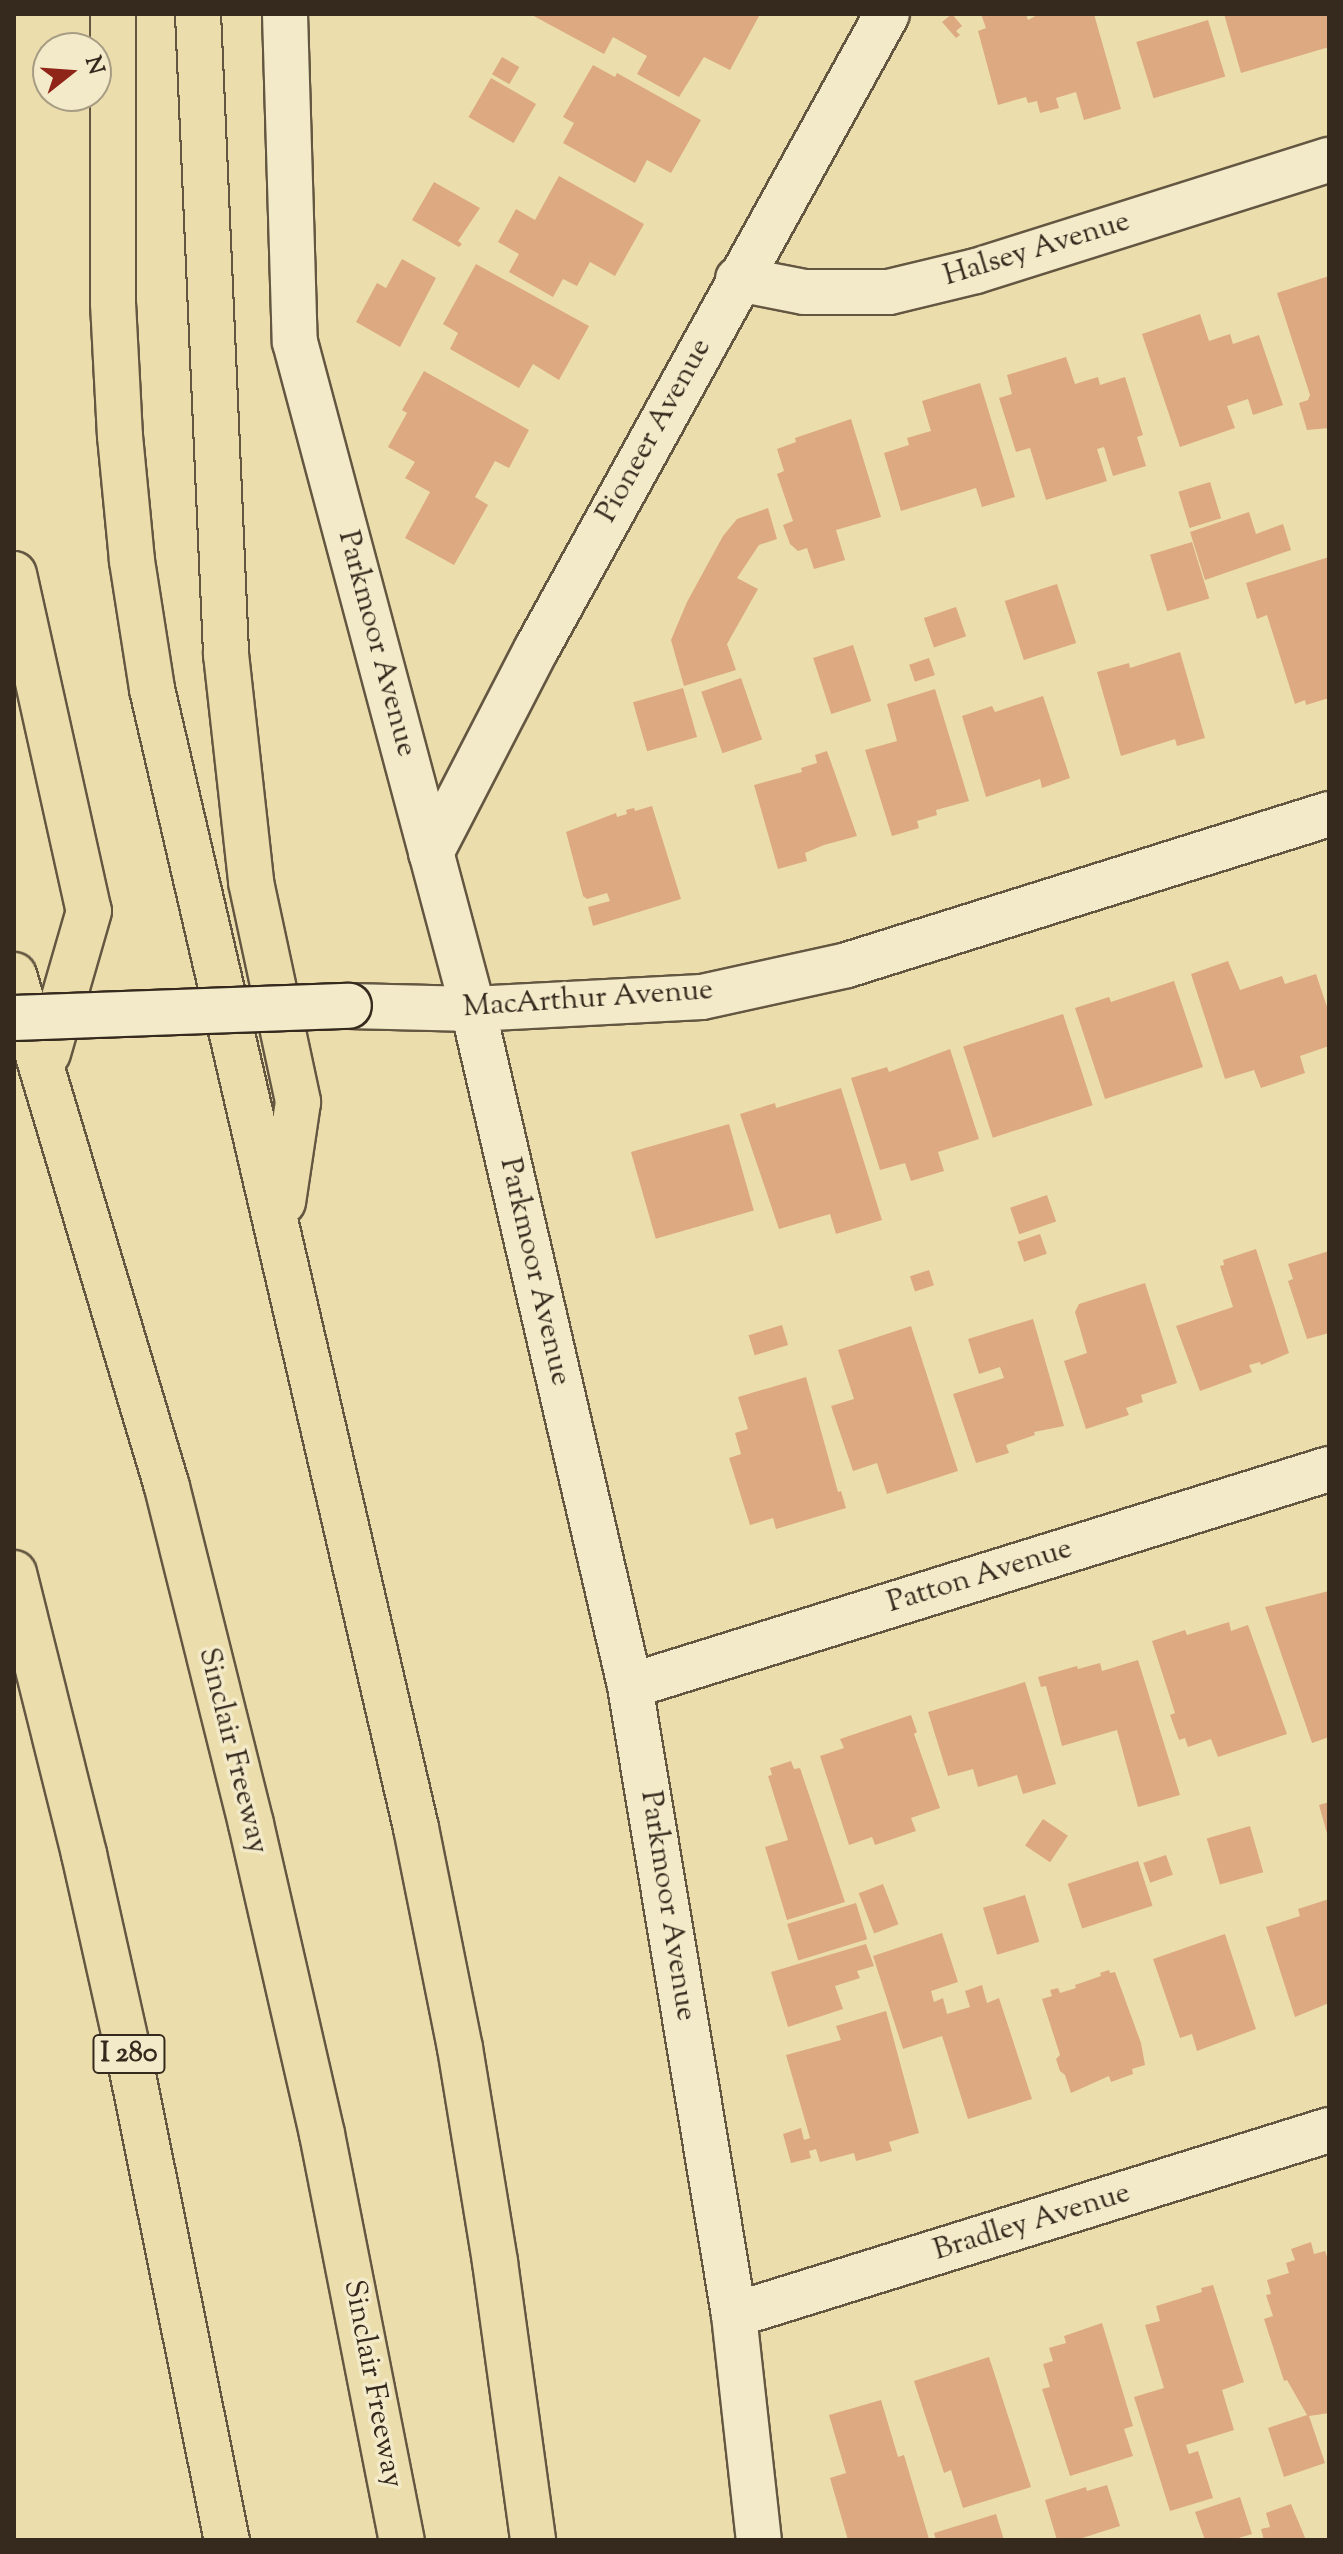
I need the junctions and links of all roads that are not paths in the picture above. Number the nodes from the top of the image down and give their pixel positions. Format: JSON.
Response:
{"nodes":[{"id":1,"x":113,"y":14,"type":"edge"},
{"id":2,"x":198,"y":14,"type":"edge"},
{"id":3,"x":285,"y":14,"type":"edge"},
{"id":4,"x":887,"y":14,"type":"edge"},
{"id":5,"x":1329,"y":160,"type":"edge"},
{"id":6,"x":738,"y":279,"type":"junction"},
{"id":7,"x":14,"y":574,"type":"edge"},
{"id":8,"x":1329,"y":814,"type":"edge"},
{"id":9,"x":431,"y":853,"type":"junction"},
{"id":10,"x":14,"y":975,"type":"edge"},
{"id":11,"x":473,"y":1009,"type":"junction"},
{"id":12,"x":14,"y":1018,"type":"edge"},
{"id":13,"x":44,"y":1067,"type":"junction"},
{"id":14,"x":279,"y":1225,"type":"junction"},
{"id":15,"x":1329,"y":1469,"type":"edge"},
{"id":16,"x":14,"y":1573,"type":"edge"},
{"id":17,"x":630,"y":1686,"type":"junction"},
{"id":18,"x":1329,"y":2130,"type":"edge"},
{"id":19,"x":734,"y":2315,"type":"junction"},
{"id":20,"x":227,"y":2540,"type":"edge"},
{"id":21,"x":402,"y":2540,"type":"edge"},
{"id":22,"x":533,"y":2540,"type":"edge"},
{"id":23,"x":759,"y":2540,"type":"edge"}],
"edges":[{"from":1,"to":14,"type":"highway"},
{"from":2,"to":14,"type":"highway"},
{"from":3,"to":9,"type":"street","name":"Parkmoor Avenue"},
{"from":4,"to":6,"type":"street","name":"Pioneer Avenue"},
{"from":5,"to":6,"type":"street","name":"Halsey Avenue"},
{"from":6,"to":9,"type":"street","name":"Pioneer Avenue"},
{"from":7,"to":13,"type":"highway"},
{"from":8,"to":11,"type":"street","name":"MacArthur Avenue"},
{"from":9,"to":11,"type":"street","name":"Parkmoor Avenue"},
{"from":10,"to":13,"type":"highway","name":"Sinclair Freeway"},
{"from":11,"to":12,"type":"street","name":"MacArthur Avenue","bridge":true},
{"from":11,"to":17,"type":"street","name":"Parkmoor Avenue"},
{"from":13,"to":21,"type":"highway","name":"Sinclair Freeway"},
{"from":14,"to":22,"type":"highway"},
{"from":15,"to":17,"type":"street","name":"Patton Avenue"},
{"from":16,"to":20,"type":"highway","number":"I 280"},
{"from":17,"to":19,"type":"street","name":"Parkmoor Avenue"},
{"from":18,"to":19,"type":"street","name":"Bradley Avenue"},
{"from":19,"to":23,"type":"street","name":"Parkmoor Avenue"}]}
